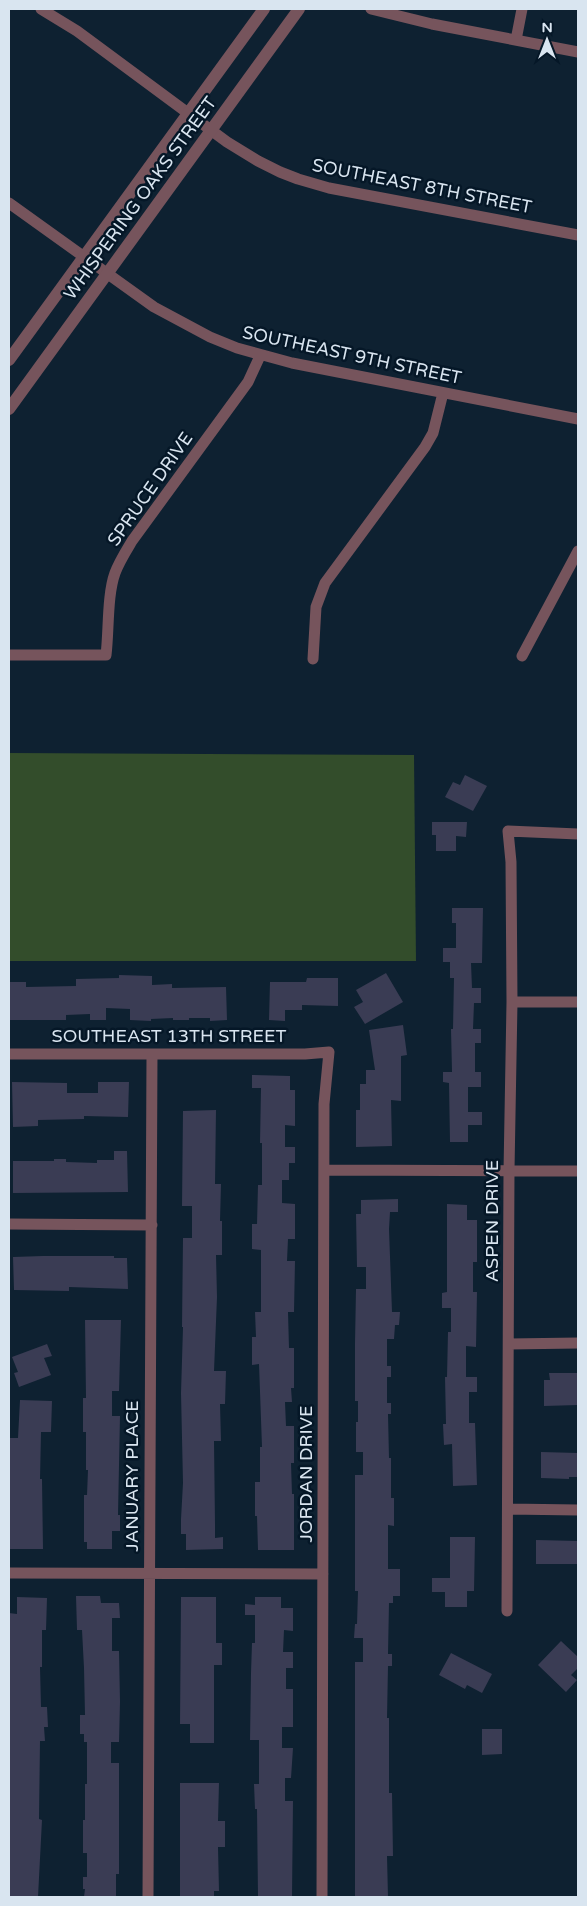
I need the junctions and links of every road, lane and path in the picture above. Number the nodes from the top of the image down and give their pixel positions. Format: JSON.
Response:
{"nodes":[{"id":1,"x":41,"y":9,"type":"edge"},
{"id":2,"x":264,"y":9,"type":"edge"},
{"id":3,"x":299,"y":9,"type":"edge"},
{"id":4,"x":371,"y":9,"type":"edge"},
{"id":5,"x":522,"y":9,"type":"edge"},
{"id":6,"x":516,"y":40,"type":"junction"},
{"id":7,"x":578,"y":52,"type":"edge"},
{"id":8,"x":189,"y":112,"type":"junction"},
{"id":9,"x":211,"y":130,"type":"junction"},
{"id":10,"x":9,"y":203,"type":"edge"},
{"id":11,"x":578,"y":235,"type":"edge"},
{"id":12,"x":84,"y":256,"type":"junction"},
{"id":13,"x":107,"y":273,"type":"junction"},
{"id":14,"x":260,"y":356,"type":"junction"},
{"id":15,"x":9,"y":360,"type":"edge"},
{"id":16,"x":443,"y":393,"type":"junction"},
{"id":17,"x":9,"y":409,"type":"edge"},
{"id":18,"x":578,"y":419,"type":"edge"},
{"id":19,"x":578,"y":551,"type":"edge"},
{"id":20,"x":9,"y":655,"type":"edge"},
{"id":21,"x":522,"y":656,"type":"dead end"},
{"id":22,"x":313,"y":660,"type":"dead end"},
{"id":23,"x":578,"y":834,"type":"edge"},
{"id":24,"x":512,"y":1002,"type":"junction"},
{"id":25,"x":578,"y":1002,"type":"edge"},
{"id":26,"x":330,"y":1052,"type":"joint"},
{"id":27,"x":9,"y":1054,"type":"edge"},
{"id":28,"x":152,"y":1054,"type":"junction"},
{"id":29,"x":324,"y":1170,"type":"junction"},
{"id":30,"x":509,"y":1171,"type":"junction"},
{"id":31,"x":578,"y":1171,"type":"edge"},
{"id":32,"x":9,"y":1224,"type":"edge"},
{"id":33,"x":152,"y":1225,"type":"junction"},
{"id":34,"x":578,"y":1343,"type":"edge"},
{"id":35,"x":509,"y":1344,"type":"junction"},
{"id":36,"x":508,"y":1509,"type":"junction"},
{"id":37,"x":578,"y":1510,"type":"edge"},
{"id":38,"x":9,"y":1573,"type":"edge"},
{"id":39,"x":150,"y":1573,"type":"junction"},
{"id":40,"x":323,"y":1574,"type":"junction"},
{"id":41,"x":507,"y":1611,"type":"dead end"},
{"id":42,"x":148,"y":1897,"type":"edge"},
{"id":43,"x":322,"y":1897,"type":"edge"}],
"edges":[{"from":1,"to":8,"type":"street","name":"SOUTHEAST 8TH STREET"},
{"from":2,"to":8,"type":"street","name":"WHISPERING OAKS STREET"},
{"from":3,"to":9,"type":"street","name":"WHISPERING OAKS STREET"},
{"from":4,"to":6,"type":"street"},
{"from":5,"to":6,"type":"street"},
{"from":6,"to":7,"type":"street"},
{"from":8,"to":9,"type":"street","name":"SOUTHEAST 8TH STREET"},
{"from":8,"to":12,"type":"street","name":"WHISPERING OAKS STREET"},
{"from":9,"to":11,"type":"street","name":"SOUTHEAST 8TH STREET"},
{"from":9,"to":13,"type":"street","name":"WHISPERING OAKS STREET"},
{"from":10,"to":12,"type":"street","name":"SOUTHEAST 9TH STREET"},
{"from":12,"to":13,"type":"street","name":"SOUTHEAST 9TH STREET"},
{"from":12,"to":15,"type":"street","name":"WHISPERING OAKS STREET"},
{"from":13,"to":14,"type":"street","name":"SOUTHEAST 9TH STREET"},
{"from":13,"to":17,"type":"street","name":"WHISPERING OAKS STREET"},
{"from":14,"to":16,"type":"street","name":"SOUTHEAST 9TH STREET"},
{"from":14,"to":20,"type":"street","name":"SPRUCE DRIVE"},
{"from":16,"to":18,"type":"street","name":"SOUTHEAST 9TH STREET"},
{"from":16,"to":22,"type":"street"},
{"from":19,"to":21,"type":"street"},
{"from":23,"to":24,"type":"street","name":"ASPEN DRIVE"},
{"from":24,"to":25,"type":"street"},
{"from":24,"to":30,"type":"street","name":"ASPEN DRIVE"},
{"from":26,"to":28,"type":"street","name":"SOUTHEAST 13TH STREET"},
{"from":26,"to":29,"type":"street","name":"JORDAN DRIVE"},
{"from":27,"to":28,"type":"street","name":"SOUTHEAST 13TH STREET"},
{"from":28,"to":33,"type":"street","name":"JANUARY PLACE"},
{"from":29,"to":30,"type":"street"},
{"from":29,"to":40,"type":"street","name":"JORDAN DRIVE"},
{"from":30,"to":31,"type":"street"},
{"from":30,"to":35,"type":"street","name":"ASPEN DRIVE"},
{"from":32,"to":33,"type":"street"},
{"from":33,"to":39,"type":"street","name":"JANUARY PLACE"},
{"from":34,"to":35,"type":"street"},
{"from":35,"to":36,"type":"street","name":"ASPEN DRIVE"},
{"from":36,"to":37,"type":"street"},
{"from":36,"to":41,"type":"street","name":"ASPEN DRIVE"},
{"from":38,"to":39,"type":"street"},
{"from":39,"to":40,"type":"street"},
{"from":39,"to":42,"type":"street","name":"JANUARY PLACE"},
{"from":40,"to":43,"type":"street","name":"JORDAN DRIVE"}]}
